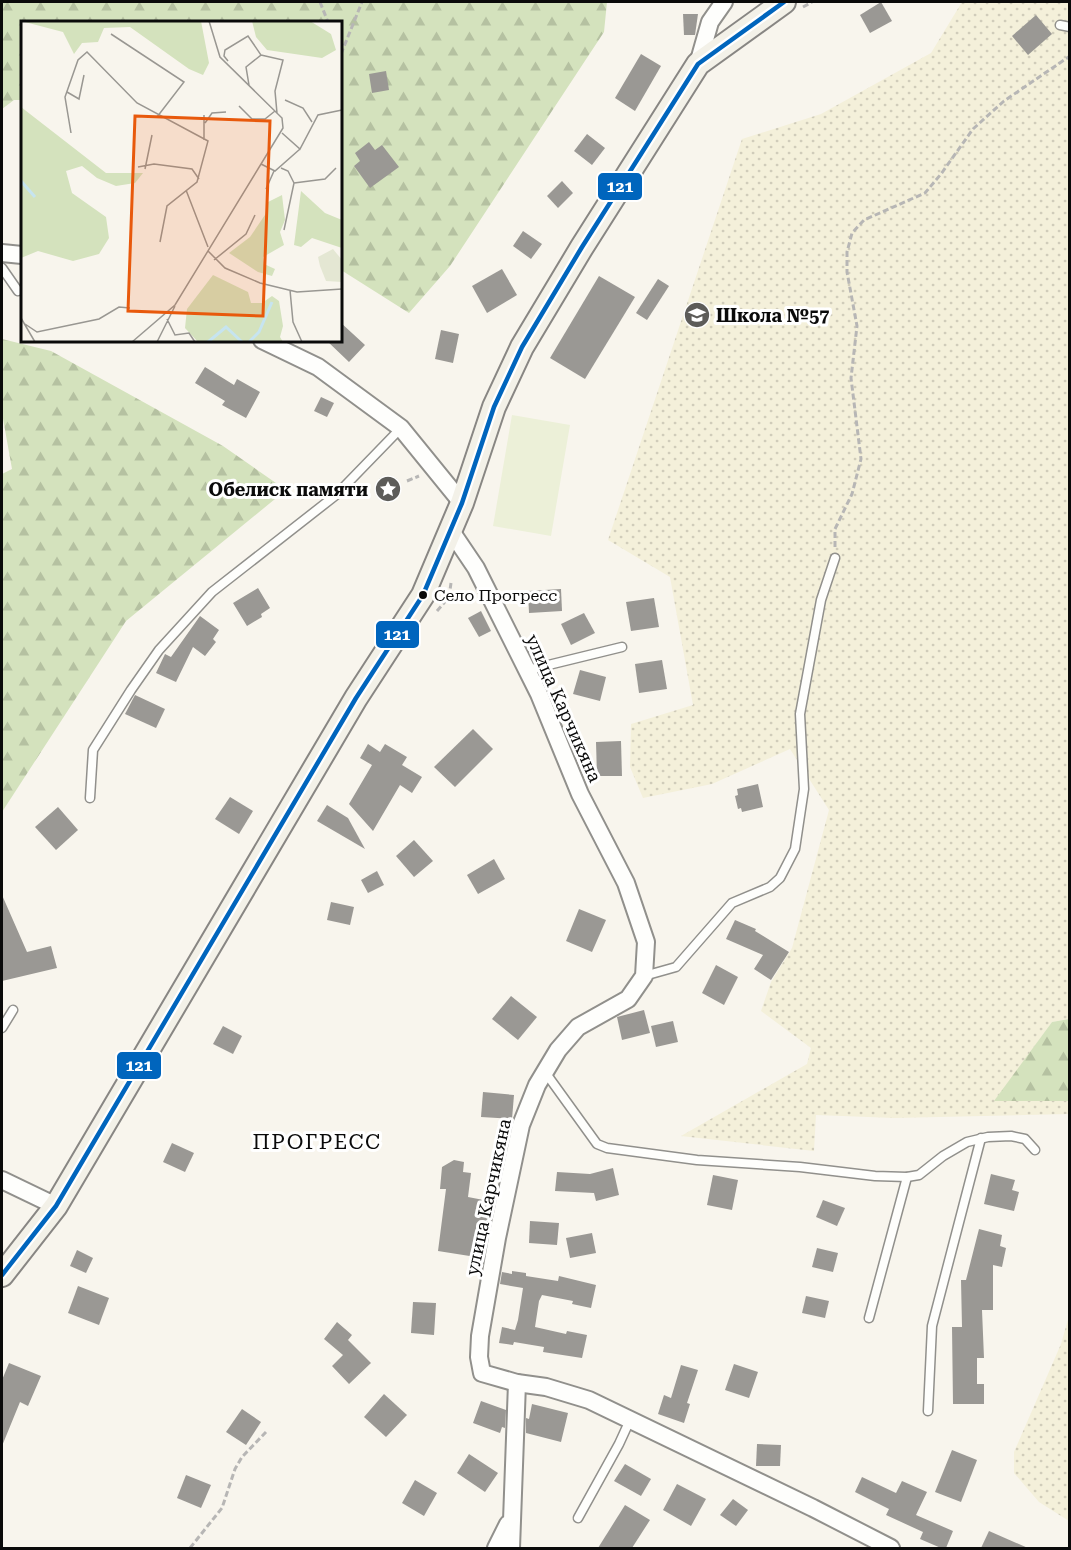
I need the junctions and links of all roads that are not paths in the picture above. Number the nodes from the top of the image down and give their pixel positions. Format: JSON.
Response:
{"nodes":[{"id":1,"x":724,"y":2,"type":"edge"},
{"id":2,"x":784,"y":2,"type":"edge"},
{"id":3,"x":1060,"y":25,"type":"dead end"},
{"id":4,"x":1070,"y":27,"type":"edge"},
{"id":5,"x":698,"y":64,"type":"junction"},
{"id":6,"x":2,"y":253,"type":"edge"},
{"id":7,"x":21,"y":255,"type":"edge"},
{"id":8,"x":2,"y":268,"type":"edge"},
{"id":9,"x":18,"y":291,"type":"dead end"},
{"id":10,"x":266,"y":342,"type":"edge"},
{"id":11,"x":401,"y":428,"type":"junction"},
{"id":12,"x":462,"y":503,"type":"junction"},
{"id":13,"x":451,"y":531,"type":"junction"},
{"id":14,"x":835,"y":558,"type":"road end"},
{"id":15,"x":622,"y":647,"type":"dead end"},
{"id":16,"x":528,"y":670,"type":"junction"},
{"id":17,"x":90,"y":798,"type":"dead end"},
{"id":18,"x":644,"y":976,"type":"junction"},
{"id":19,"x":13,"y":1010,"type":"dead end"},
{"id":20,"x":2,"y":1028,"type":"edge"},
{"id":21,"x":545,"y":1072,"type":"junction"},
{"id":22,"x":981,"y":1138,"type":"junction"},
{"id":23,"x":1035,"y":1150,"type":"dead end"},
{"id":24,"x":907,"y":1177,"type":"junction"},
{"id":25,"x":2,"y":1180,"type":"edge"},
{"id":26,"x":56,"y":1206,"type":"junction"},
{"id":27,"x":2,"y":1275,"type":"edge"},
{"id":28,"x":869,"y":1318,"type":"dead end"},
{"id":29,"x":517,"y":1383,"type":"junction"},
{"id":30,"x":928,"y":1411,"type":"dead end"},
{"id":31,"x":630,"y":1420,"type":"junction"},
{"id":32,"x":511,"y":1518,"type":"junction"},
{"id":33,"x":578,"y":1518,"type":"dead end"},
{"id":34,"x":496,"y":1548,"type":"edge"},
{"id":35,"x":511,"y":1548,"type":"edge"},
{"id":36,"x":891,"y":1548,"type":"edge"}],
"edges":[{"from":1,"to":5,"type":"street"},
{"from":2,"to":5,"type":"street"},
{"from":3,"to":4,"type":"lane"},
{"from":5,"to":12,"type":"street"},
{"from":6,"to":7,"type":"street"},
{"from":8,"to":9,"type":"lane"},
{"from":10,"to":11,"type":"street"},
{"from":11,"to":12,"type":"street"},
{"from":11,"to":17,"type":"lane"},
{"from":12,"to":13,"type":"street"},
{"from":13,"to":16,"type":"street","name":"улица Карчикяна"},
{"from":13,"to":26,"type":"street"},
{"from":14,"to":18,"type":"lane"},
{"from":15,"to":16,"type":"lane"},
{"from":16,"to":18,"type":"street","name":"улица Карчикяна"},
{"from":18,"to":21,"type":"street","name":"улица Карчикяна"},
{"from":19,"to":20,"type":"lane"},
{"from":21,"to":24,"type":"lane"},
{"from":21,"to":29,"type":"street","name":"улица Карчикяна"},
{"from":22,"to":23,"type":"lane"},
{"from":22,"to":24,"type":"lane"},
{"from":22,"to":30,"type":"lane"},
{"from":24,"to":28,"type":"lane"},
{"from":25,"to":26,"type":"street"},
{"from":26,"to":27,"type":"street"},
{"from":29,"to":31,"type":"street","name":"улица Карчикяна"},
{"from":29,"to":32,"type":"street"},
{"from":31,"to":33,"type":"lane"},
{"from":31,"to":36,"type":"street","name":"улица Карчикяна"},
{"from":32,"to":34,"type":"street"},
{"from":32,"to":35,"type":"street"}]}
